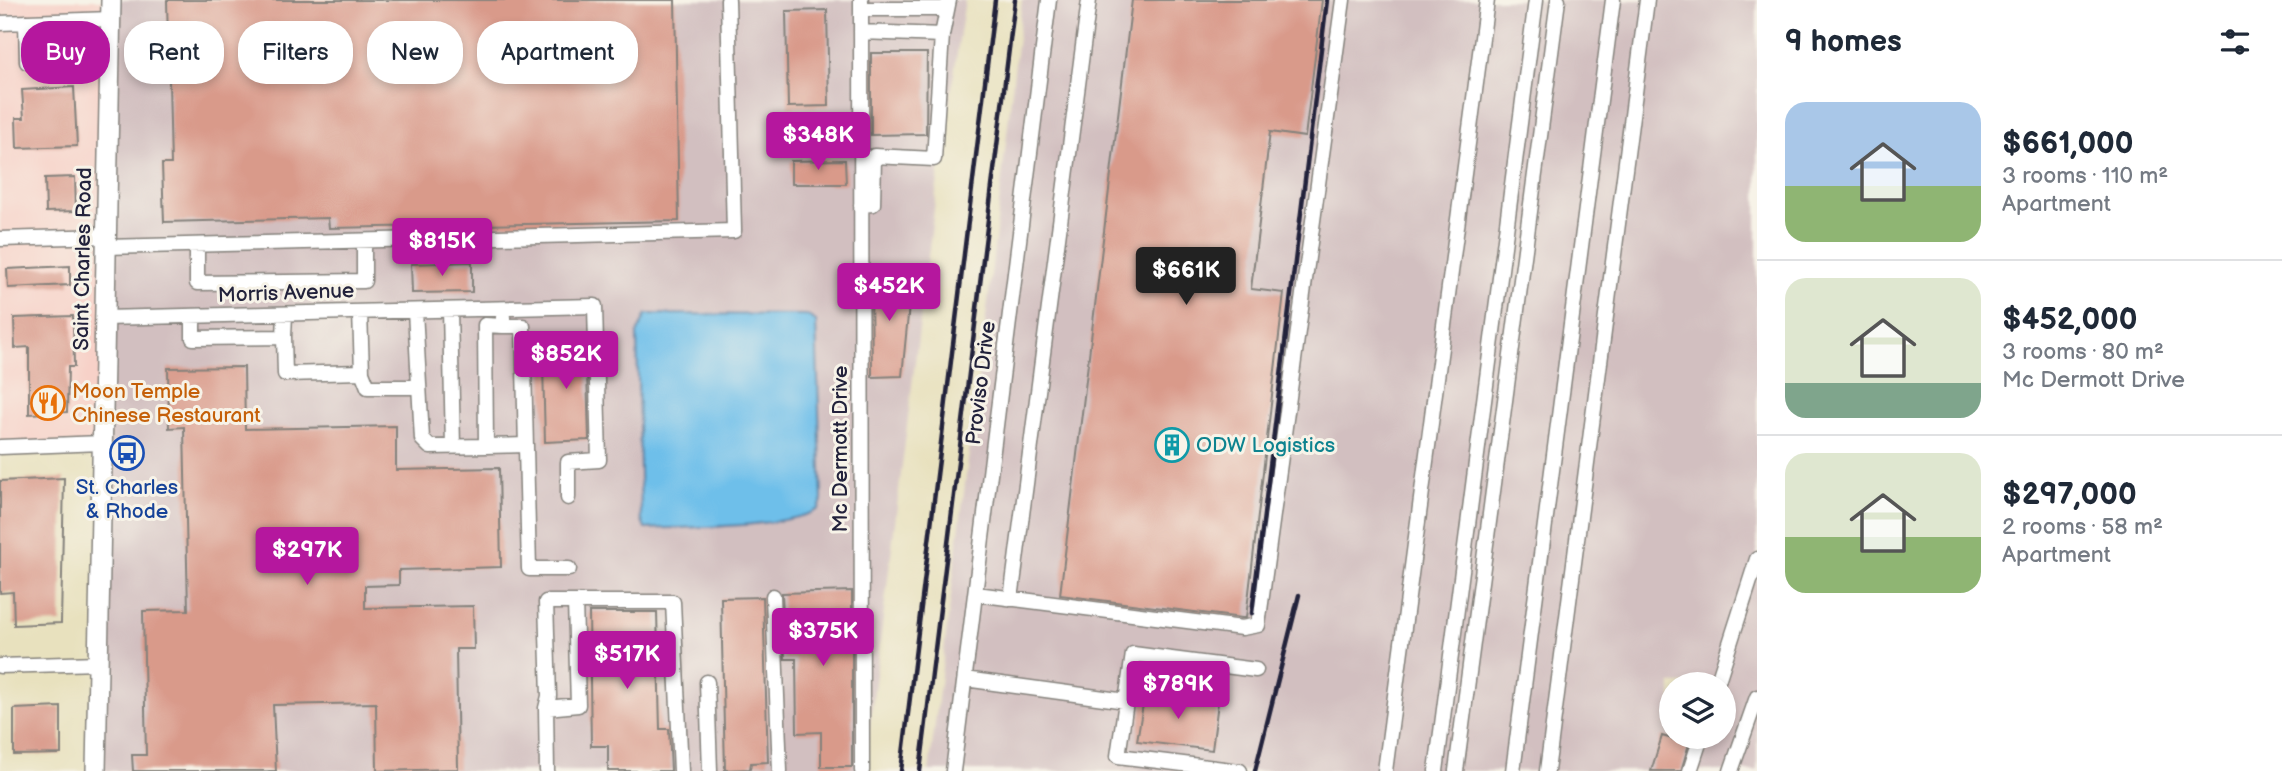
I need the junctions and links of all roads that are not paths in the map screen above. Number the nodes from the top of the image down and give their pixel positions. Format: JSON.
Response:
{"nodes":[{"id":1,"x":728,"y":0,"type":"edge"},
{"id":2,"x":1049,"y":0,"type":"edge"},
{"id":3,"x":1089,"y":0,"type":"edge"},
{"id":4,"x":1343,"y":0,"type":"edge"},
{"id":5,"x":1487,"y":0,"type":"edge"},
{"id":6,"x":1536,"y":0,"type":"edge"},
{"id":7,"x":1558,"y":0,"type":"edge"},
{"id":8,"x":1613,"y":0,"type":"edge"},
{"id":9,"x":1647,"y":0,"type":"edge"},
{"id":10,"x":861,"y":4,"type":"edge"},
{"id":11,"x":947,"y":5,"type":"edge"},
{"id":12,"x":111,"y":9,"type":"edge"},
{"id":13,"x":0,"y":14,"type":"edge"},
{"id":14,"x":33,"y":21,"type":"edge"},
{"id":15,"x":21,"y":22,"type":"edge"},
{"id":16,"x":0,"y":23,"type":"edge"},
{"id":17,"x":862,"y":32,"type":"junction"},
{"id":18,"x":0,"y":33,"type":"edge"},
{"id":19,"x":942,"y":35,"type":"junction"},
{"id":20,"x":110,"y":61,"type":"edge"},
{"id":21,"x":109,"y":84,"type":"edge"},
{"id":22,"x":861,"y":205,"type":"junction"},
{"id":23,"x":0,"y":239,"type":"edge"},
{"id":24,"x":106,"y":241,"type":"junction"},
{"id":25,"x":364,"y":242,"type":"junction"},
{"id":26,"x":197,"y":246,"type":"junction"},
{"id":27,"x":503,"y":308,"type":"junction"},
{"id":28,"x":450,"y":310,"type":"junction"},
{"id":29,"x":415,"y":311,"type":"junction"},
{"id":30,"x":360,"y":312,"type":"junction"},
{"id":31,"x":285,"y":314,"type":"junction"},
{"id":32,"x":192,"y":317,"type":"junction"},
{"id":33,"x":105,"y":318,"type":"junction"},
{"id":34,"x":503,"y":326,"type":"junction"},
{"id":35,"x":284,"y":337,"type":"junction"},
{"id":36,"x":362,"y":372,"type":"junction"},
{"id":37,"x":419,"y":387,"type":"junction"},
{"id":38,"x":102,"y":443,"type":"junction"},
{"id":39,"x":526,"y":444,"type":"junction"},
{"id":40,"x":486,"y":446,"type":"junction"},
{"id":41,"x":0,"y":447,"type":"edge"},
{"id":42,"x":453,"y":447,"type":"junction"},
{"id":43,"x":568,"y":498,"type":"dead end"},
{"id":44,"x":1757,"y":559,"type":"edge"},
{"id":45,"x":569,"y":569,"type":"dead end"},
{"id":46,"x":976,"y":594,"type":"junction"},
{"id":47,"x":773,"y":596,"type":"dead end"},
{"id":48,"x":1011,"y":599,"type":"junction"},
{"id":49,"x":575,"y":602,"type":"junction"},
{"id":50,"x":98,"y":663,"type":"junction"},
{"id":51,"x":0,"y":666,"type":"edge"},
{"id":52,"x":1256,"y":670,"type":"dead end"},
{"id":53,"x":1721,"y":672,"type":"edge"},
{"id":54,"x":965,"y":679,"type":"junction"},
{"id":55,"x":707,"y":682,"type":"dead end"},
{"id":56,"x":1757,"y":697,"type":"edge"},
{"id":57,"x":1126,"y":701,"type":"junction"},
{"id":58,"x":546,"y":708,"type":"junction"},
{"id":59,"x":1697,"y":749,"type":"edge"},
{"id":60,"x":96,"y":771,"type":"edge"},
{"id":61,"x":547,"y":771,"type":"edge"},
{"id":62,"x":681,"y":771,"type":"edge"},
{"id":63,"x":710,"y":771,"type":"edge"},
{"id":64,"x":780,"y":771,"type":"edge"},
{"id":65,"x":862,"y":771,"type":"edge"},
{"id":66,"x":953,"y":771,"type":"edge"},
{"id":67,"x":1240,"y":771,"type":"edge"},
{"id":68,"x":1385,"y":771,"type":"edge"},
{"id":69,"x":1436,"y":771,"type":"edge"},
{"id":70,"x":1456,"y":771,"type":"edge"},
{"id":71,"x":1513,"y":771,"type":"edge"},
{"id":72,"x":1547,"y":771,"type":"edge"},
{"id":73,"x":1690,"y":771,"type":"edge"},
{"id":74,"x":1731,"y":771,"type":"edge"}],
"edges":[{"from":1,"to":25,"type":"street"},
{"from":2,"to":46,"type":"street","name":"Proviso Drive"},
{"from":3,"to":48,"type":"street"},
{"from":4,"to":48,"type":"street"},
{"from":5,"to":68,"type":"street"},
{"from":6,"to":69,"type":"street"},
{"from":7,"to":70,"type":"street"},
{"from":8,"to":71,"type":"street"},
{"from":9,"to":72,"type":"street"},
{"from":10,"to":11,"type":"street"},
{"from":10,"to":17,"type":"street","name":"Mc Dermott Drive"},
{"from":11,"to":19,"type":"street"},
{"from":12,"to":14,"type":"street"},
{"from":12,"to":20,"type":"main road","name":"Saint Charles Road"},
{"from":13,"to":16,"type":"street"},
{"from":15,"to":16,"type":"street"},
{"from":16,"to":18,"type":"street"},
{"from":17,"to":19,"type":"street"},
{"from":17,"to":22,"type":"street","name":"Mc Dermott Drive"},
{"from":19,"to":22,"type":"street"},
{"from":21,"to":24,"type":"main road","name":"Saint Charles Road"},
{"from":22,"to":65,"type":"street","name":"Mc Dermott Drive"},
{"from":23,"to":24,"type":"street"},
{"from":24,"to":26,"type":"street"},
{"from":24,"to":33,"type":"main road","name":"Saint Charles Road"},
{"from":25,"to":26,"type":"street"},
{"from":25,"to":26,"type":"street"},
{"from":27,"to":28,"type":"street","name":"Morris Avenue"},
{"from":27,"to":34,"type":"street"},
{"from":27,"to":43,"type":"street","name":"Morris Avenue"},
{"from":28,"to":29,"type":"street","name":"Morris Avenue"},
{"from":28,"to":42,"type":"street"},
{"from":29,"to":30,"type":"street","name":"Morris Avenue"},
{"from":29,"to":37,"type":"street"},
{"from":30,"to":31,"type":"street","name":"Morris Avenue"},
{"from":30,"to":36,"type":"street"},
{"from":31,"to":32,"type":"street","name":"Morris Avenue"},
{"from":31,"to":35,"type":"street"},
{"from":32,"to":33,"type":"street","name":"Morris Avenue"},
{"from":32,"to":35,"type":"street"},
{"from":33,"to":38,"type":"main road","name":"Saint Charles Road"},
{"from":34,"to":39,"type":"street"},
{"from":34,"to":40,"type":"street"},
{"from":35,"to":36,"type":"street"},
{"from":36,"to":37,"type":"street"},
{"from":37,"to":42,"type":"street"},
{"from":38,"to":41,"type":"street"},
{"from":38,"to":50,"type":"main road","name":"Saint Charles Road"},
{"from":39,"to":40,"type":"street"},
{"from":39,"to":45,"type":"street"},
{"from":40,"to":42,"type":"street"},
{"from":44,"to":53,"type":"street"},
{"from":46,"to":48,"type":"street"},
{"from":46,"to":54,"type":"street","name":"Proviso Drive"},
{"from":47,"to":64,"type":"street"},
{"from":49,"to":58,"type":"street"},
{"from":49,"to":58,"type":"street"},
{"from":49,"to":62,"type":"street"},
{"from":50,"to":51,"type":"street"},
{"from":50,"to":60,"type":"main road","name":"Saint Charles Road"},
{"from":52,"to":57,"type":"street"},
{"from":54,"to":57,"type":"street"},
{"from":54,"to":66,"type":"street","name":"Proviso Drive"},
{"from":55,"to":63,"type":"street"},
{"from":56,"to":74,"type":"street"},
{"from":57,"to":67,"type":"street"},
{"from":58,"to":61,"type":"street"},
{"from":59,"to":73,"type":"street"}]}
